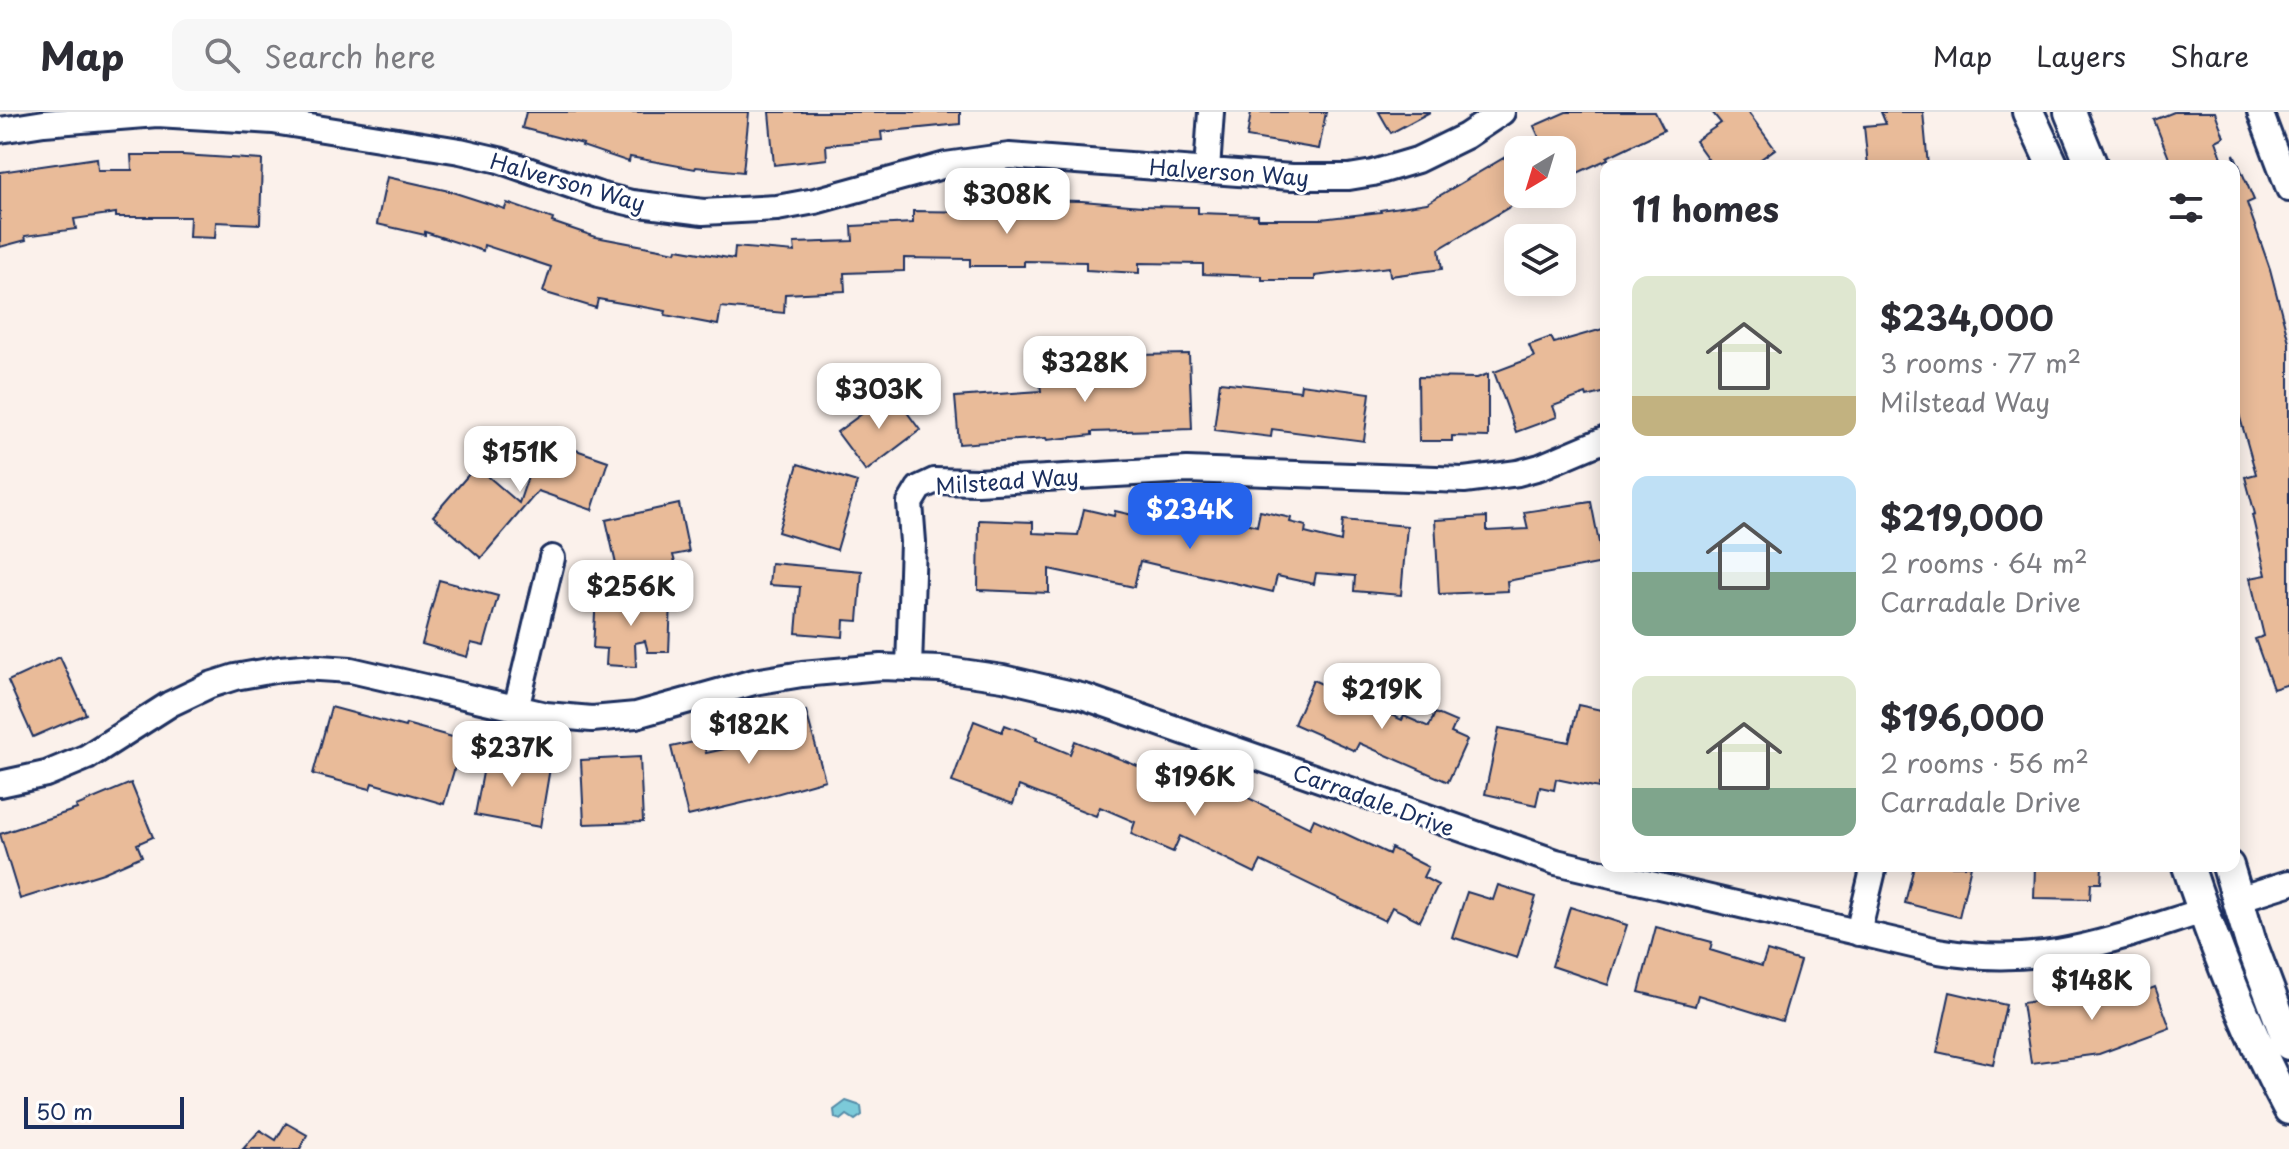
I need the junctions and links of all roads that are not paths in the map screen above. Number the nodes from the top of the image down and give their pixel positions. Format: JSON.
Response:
{"nodes":[{"id":1,"x":1211,"y":112,"type":"edge"},
{"id":2,"x":1502,"y":112,"type":"edge"},
{"id":3,"x":2028,"y":112,"type":"edge"},
{"id":4,"x":2070,"y":112,"type":"edge"},
{"id":5,"x":2260,"y":112,"type":"edge"},
{"id":6,"x":371,"y":124,"type":"edge"},
{"id":7,"x":0,"y":130,"type":"edge"},
{"id":8,"x":2050,"y":160,"type":"edge"},
{"id":9,"x":2090,"y":160,"type":"edge"},
{"id":10,"x":1207,"y":170,"type":"junction"},
{"id":11,"x":2289,"y":189,"type":"edge"},
{"id":12,"x":1600,"y":442,"type":"edge"},
{"id":13,"x":552,"y":558,"type":"dead end"},
{"id":14,"x":909,"y":668,"type":"junction"},
{"id":15,"x":516,"y":709,"type":"junction"},
{"id":16,"x":0,"y":784,"type":"edge"},
{"id":17,"x":1600,"y":871,"type":"edge"},
{"id":18,"x":1605,"y":872,"type":"edge"},
{"id":19,"x":1873,"y":872,"type":"edge"},
{"id":20,"x":2190,"y":872,"type":"edge"},
{"id":21,"x":2230,"y":872,"type":"edge"},
{"id":22,"x":2289,"y":883,"type":"edge"},
{"id":23,"x":2238,"y":899,"type":"junction"},
{"id":24,"x":2203,"y":911,"type":"junction"},
{"id":25,"x":1858,"y":933,"type":"junction"},
{"id":26,"x":2289,"y":1044,"type":"edge"},
{"id":27,"x":2289,"y":1109,"type":"edge"}],
"edges":[{"from":1,"to":10,"type":"street"},
{"from":2,"to":10,"type":"street","name":"Halverson Way"},
{"from":3,"to":8,"type":"main road"},
{"from":4,"to":9,"type":"main road"},
{"from":5,"to":11,"type":"street"},
{"from":6,"to":7,"type":"street","name":"Halverson Way"},
{"from":6,"to":10,"type":"street","name":"Halverson Way"},
{"from":12,"to":14,"type":"street","name":"Milstead Way"},
{"from":13,"to":15,"type":"street"},
{"from":14,"to":15,"type":"street","name":"Carradale Drive"},
{"from":14,"to":17,"type":"street","name":"Carradale Drive"},
{"from":15,"to":16,"type":"street","name":"Carradale Drive"},
{"from":18,"to":25,"type":"street","name":"Carradale Drive"},
{"from":19,"to":25,"type":"street"},
{"from":20,"to":24,"type":"main road"},
{"from":21,"to":23,"type":"main road"},
{"from":22,"to":23,"type":"street"},
{"from":23,"to":26,"type":"main road"},
{"from":24,"to":25,"type":"street","name":"Carradale Drive"},
{"from":24,"to":27,"type":"main road"}]}
